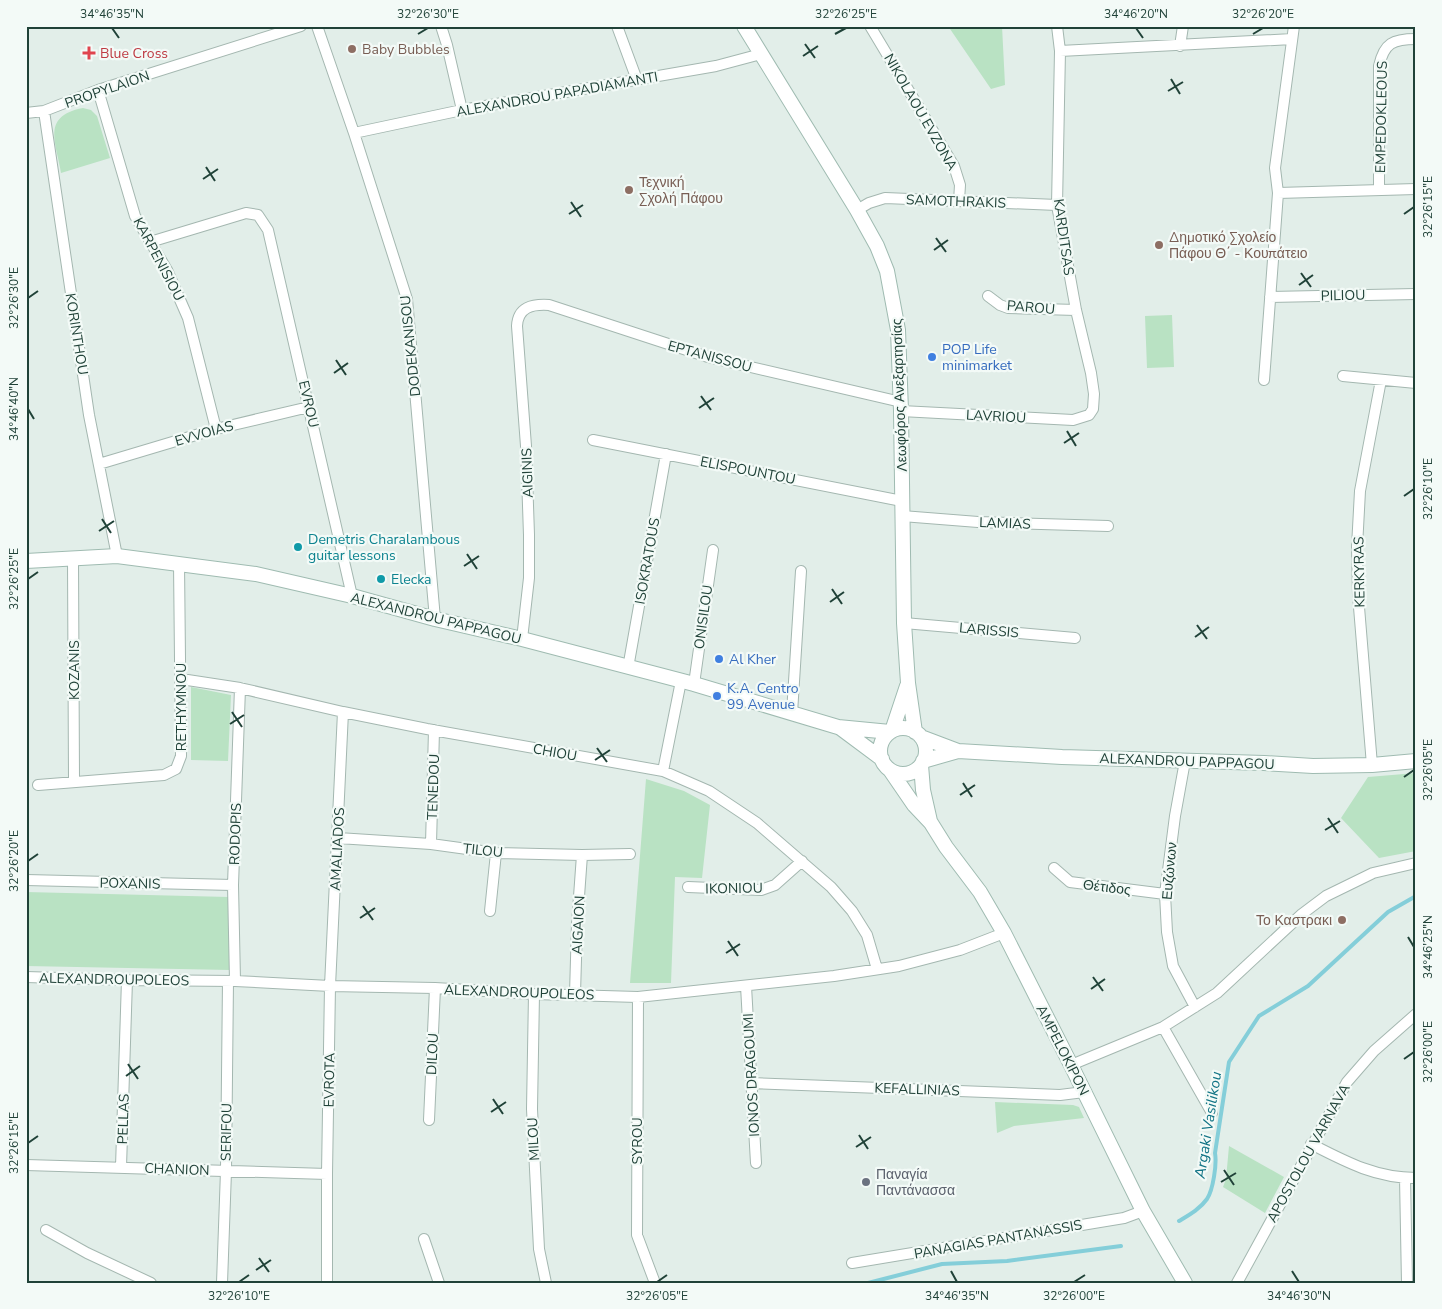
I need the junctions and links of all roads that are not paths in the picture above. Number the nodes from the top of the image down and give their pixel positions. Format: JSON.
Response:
{"nodes":[{"id":1,"x":301,"y":26,"type":"edge"},
{"id":2,"x":317,"y":26,"type":"edge"},
{"id":3,"x":441,"y":26,"type":"edge"},
{"id":4,"x":617,"y":26,"type":"edge"},
{"id":5,"x":744,"y":26,"type":"edge"},
{"id":6,"x":870,"y":26,"type":"edge"},
{"id":7,"x":1057,"y":26,"type":"edge"},
{"id":8,"x":1183,"y":26,"type":"edge"},
{"id":9,"x":1294,"y":26,"type":"edge"},
{"id":10,"x":1292,"y":39,"type":"junction"},
{"id":11,"x":1416,"y":39,"type":"edge"},
{"id":12,"x":1180,"y":46,"type":"junction"},
{"id":13,"x":1060,"y":52,"type":"junction"},
{"id":14,"x":761,"y":54,"type":"junction"},
{"id":15,"x":637,"y":80,"type":"junction"},
{"id":16,"x":98,"y":90,"type":"junction"},
{"id":17,"x":462,"y":110,"type":"junction"},
{"id":18,"x":44,"y":111,"type":"junction"},
{"id":19,"x":26,"y":113,"type":"edge"},
{"id":20,"x":354,"y":133,"type":"junction"},
{"id":21,"x":1416,"y":189,"type":"edge"},
{"id":22,"x":1380,"y":190,"type":"junction"},
{"id":23,"x":1278,"y":193,"type":"junction"},
{"id":24,"x":959,"y":201,"type":"junction"},
{"id":25,"x":1057,"y":206,"type":"junction"},
{"id":26,"x":857,"y":210,"type":"junction"},
{"id":27,"x":150,"y":242,"type":"junction"},
{"id":28,"x":1416,"y":294,"type":"edge"},
{"id":29,"x":988,"y":296,"type":"dead end"},
{"id":30,"x":1270,"y":296,"type":"junction"},
{"id":31,"x":524,"y":310,"type":"joint"},
{"id":32,"x":1076,"y":310,"type":"junction"},
{"id":33,"x":1343,"y":376,"type":"dead end"},
{"id":34,"x":1264,"y":380,"type":"dead end"},
{"id":35,"x":1381,"y":380,"type":"junction"},
{"id":36,"x":1416,"y":383,"type":"edge"},
{"id":37,"x":901,"y":406,"type":"junction"},
{"id":38,"x":309,"y":407,"type":"junction"},
{"id":39,"x":1089,"y":415,"type":"joint"},
{"id":40,"x":216,"y":429,"type":"junction"},
{"id":41,"x":593,"y":440,"type":"dead end"},
{"id":42,"x":666,"y":454,"type":"junction"},
{"id":43,"x":99,"y":464,"type":"junction"},
{"id":44,"x":902,"y":501,"type":"junction"},
{"id":45,"x":902,"y":516,"type":"junction"},
{"id":46,"x":1108,"y":526,"type":"dead end"},
{"id":47,"x":713,"y":550,"type":"dead end"},
{"id":48,"x":117,"y":556,"type":"junction"},
{"id":49,"x":73,"y":559,"type":"junction"},
{"id":50,"x":26,"y":561,"type":"edge"},
{"id":51,"x":179,"y":564,"type":"junction"},
{"id":52,"x":801,"y":571,"type":"dead end"},
{"id":53,"x":352,"y":596,"type":"junction"},
{"id":54,"x":435,"y":619,"type":"junction"},
{"id":55,"x":904,"y":623,"type":"junction"},
{"id":56,"x":1075,"y":638,"type":"dead end"},
{"id":57,"x":522,"y":639,"type":"junction"},
{"id":58,"x":628,"y":668,"type":"junction"},
{"id":59,"x":182,"y":679,"type":"junction"},
{"id":60,"x":687,"y":683,"type":"junction"},
{"id":61,"x":908,"y":683,"type":"junction"},
{"id":62,"x":240,"y":688,"type":"junction"},
{"id":63,"x":343,"y":712,"type":"junction"},
{"id":64,"x":792,"y":714,"type":"junction"},
{"id":65,"x":838,"y":727,"type":"junction"},
{"id":66,"x":434,"y":730,"type":"junction"},
{"id":67,"x":891,"y":732,"type":"junction"},
{"id":68,"x":918,"y":735,"type":"junction"},
{"id":69,"x":958,"y":751,"type":"junction"},
{"id":70,"x":1185,"y":761,"type":"junction"},
{"id":71,"x":1416,"y":761,"type":"edge"},
{"id":72,"x":922,"y":763,"type":"junction"},
{"id":73,"x":886,"y":764,"type":"junction"},
{"id":74,"x":1372,"y":765,"type":"junction"},
{"id":75,"x":663,"y":771,"type":"junction"},
{"id":76,"x":74,"y":781,"type":"junction"},
{"id":77,"x":38,"y":785,"type":"dead end"},
{"id":78,"x":931,"y":823,"type":"junction"},
{"id":79,"x":338,"y":838,"type":"junction"},
{"id":80,"x":431,"y":844,"type":"junction"},
{"id":81,"x":496,"y":853,"type":"junction"},
{"id":82,"x":630,"y":854,"type":"dead end"},
{"id":83,"x":582,"y":855,"type":"junction"},
{"id":84,"x":802,"y":862,"type":"junction"},
{"id":85,"x":1416,"y":863,"type":"edge"},
{"id":86,"x":1054,"y":868,"type":"dead end"},
{"id":87,"x":26,"y":880,"type":"edge"},
{"id":88,"x":233,"y":885,"type":"junction"},
{"id":89,"x":688,"y":887,"type":"dead end"},
{"id":90,"x":1165,"y":894,"type":"junction"},
{"id":91,"x":490,"y":911,"type":"dead end"},
{"id":92,"x":1004,"y":933,"type":"junction"},
{"id":93,"x":877,"y":969,"type":"junction"},
{"id":94,"x":26,"y":977,"type":"edge"},
{"id":95,"x":127,"y":980,"type":"junction"},
{"id":96,"x":232,"y":981,"type":"junction"},
{"id":97,"x":330,"y":986,"type":"junction"},
{"id":98,"x":746,"y":986,"type":"junction"},
{"id":99,"x":435,"y":988,"type":"junction"},
{"id":100,"x":534,"y":994,"type":"junction"},
{"id":101,"x":575,"y":994,"type":"junction"},
{"id":102,"x":638,"y":996,"type":"junction"},
{"id":103,"x":1195,"y":1006,"type":"junction"},
{"id":104,"x":1416,"y":1014,"type":"edge"},
{"id":105,"x":1163,"y":1027,"type":"junction"},
{"id":106,"x":1071,"y":1065,"type":"junction"},
{"id":107,"x":751,"y":1083,"type":"junction"},
{"id":108,"x":1084,"y":1092,"type":"junction"},
{"id":109,"x":1212,"y":1113,"type":"dead end"},
{"id":110,"x":429,"y":1120,"type":"dead end"},
{"id":111,"x":1311,"y":1144,"type":"junction"},
{"id":112,"x":756,"y":1163,"type":"dead end"},
{"id":113,"x":26,"y":1165,"type":"edge"},
{"id":114,"x":121,"y":1167,"type":"junction"},
{"id":115,"x":226,"y":1171,"type":"junction"},
{"id":116,"x":327,"y":1174,"type":"junction"},
{"id":117,"x":1404,"y":1178,"type":"junction"},
{"id":118,"x":1416,"y":1178,"type":"edge"},
{"id":119,"x":1143,"y":1211,"type":"junction"},
{"id":120,"x":46,"y":1230,"type":"dead end"},
{"id":121,"x":424,"y":1239,"type":"dead end"},
{"id":122,"x":852,"y":1263,"type":"dead end"},
{"id":123,"x":151,"y":1283,"type":"edge"},
{"id":124,"x":222,"y":1283,"type":"edge"},
{"id":125,"x":327,"y":1283,"type":"edge"},
{"id":126,"x":438,"y":1283,"type":"edge"},
{"id":127,"x":546,"y":1283,"type":"edge"},
{"id":128,"x":655,"y":1283,"type":"edge"},
{"id":129,"x":1185,"y":1283,"type":"edge"},
{"id":130,"x":1237,"y":1283,"type":"edge"},
{"id":131,"x":1407,"y":1283,"type":"edge"}],
"edges":[{"from":1,"to":16,"type":"street","name":"PROPYLAION"},
{"from":2,"to":20,"type":"street","name":"DODEKANISOU"},
{"from":3,"to":17,"type":"street"},
{"from":4,"to":15,"type":"street"},
{"from":5,"to":14,"type":"street","name":"Λεωφόρος Ανεξαρτησίας"},
{"from":6,"to":24,"type":"street","name":"NIKOLAOU EVZONA"},
{"from":7,"to":13,"type":"street","name":"KARDITSAS"},
{"from":8,"to":12,"type":"street"},
{"from":9,"to":10,"type":"street"},
{"from":10,"to":12,"type":"street"},
{"from":10,"to":23,"type":"street"},
{"from":11,"to":22,"type":"street","name":"EMPEDOKLEOUS"},
{"from":12,"to":13,"type":"street"},
{"from":13,"to":25,"type":"street","name":"KARDITSAS"},
{"from":14,"to":15,"type":"street","name":"ALEXANDROU PAPADIAMANTI"},
{"from":14,"to":26,"type":"street","name":"Λεωφόρος Ανεξαρτησίας"},
{"from":15,"to":17,"type":"street","name":"ALEXANDROU PAPADIAMANTI"},
{"from":16,"to":18,"type":"street","name":"PROPYLAION"},
{"from":16,"to":27,"type":"street","name":"KARPENISIOU"},
{"from":17,"to":20,"type":"street","name":"ALEXANDROU PAPADIAMANTI"},
{"from":18,"to":19,"type":"street","name":"PROPYLAION"},
{"from":18,"to":43,"type":"street","name":"KORINTHOU"},
{"from":20,"to":54,"type":"street","name":"DODEKANISOU"},
{"from":21,"to":22,"type":"street"},
{"from":22,"to":23,"type":"street"},
{"from":23,"to":30,"type":"street"},
{"from":24,"to":25,"type":"street","name":"SAMOTHRAKIS"},
{"from":24,"to":26,"type":"street","name":"SAMOTHRAKIS"},
{"from":25,"to":32,"type":"street","name":"KARDITSAS"},
{"from":26,"to":37,"type":"street","name":"Λεωφόρος Ανεξαρτησίας"},
{"from":27,"to":38,"type":"street","name":"EVROU"},
{"from":27,"to":40,"type":"street","name":"KARPENISIOU"},
{"from":28,"to":30,"type":"street","name":"PILIOU"},
{"from":29,"to":32,"type":"street","name":"PAROU"},
{"from":30,"to":34,"type":"street"},
{"from":31,"to":37,"type":"street","name":"EPTANISSOU"},
{"from":31,"to":57,"type":"street","name":"AIGINIS"},
{"from":32,"to":39,"type":"street","name":"KARDITSAS"},
{"from":33,"to":35,"type":"street"},
{"from":35,"to":36,"type":"street"},
{"from":35,"to":74,"type":"street","name":"KERKYRAS"},
{"from":37,"to":39,"type":"street","name":"LAVRIOU"},
{"from":37,"to":44,"type":"street","name":"Λεωφόρος Ανεξαρτησίας"},
{"from":38,"to":40,"type":"street","name":"EVVOIAS"},
{"from":38,"to":53,"type":"street","name":"EVROU"},
{"from":40,"to":43,"type":"street","name":"EVVOIAS"},
{"from":41,"to":42,"type":"street","name":"ELISPOUNTOU"},
{"from":42,"to":44,"type":"street","name":"ELISPOUNTOU"},
{"from":42,"to":58,"type":"street","name":"ISOKRATOUS"},
{"from":43,"to":48,"type":"street","name":"KORINTHOU"},
{"from":44,"to":45,"type":"street","name":"Λεωφόρος Ανεξαρτησίας"},
{"from":45,"to":46,"type":"street","name":"LAMIAS"},
{"from":45,"to":55,"type":"street","name":"Λεωφόρος Ανεξαρτησίας"},
{"from":47,"to":60,"type":"street","name":"ONISILOU"},
{"from":48,"to":49,"type":"street","name":"ALEXANDROU PAPPAGOU"},
{"from":48,"to":51,"type":"street","name":"ALEXANDROU PAPPAGOU"},
{"from":49,"to":50,"type":"street","name":"ALEXANDROU PAPPAGOU"},
{"from":49,"to":76,"type":"street","name":"KOZANIS"},
{"from":51,"to":53,"type":"street","name":"ALEXANDROU PAPPAGOU"},
{"from":51,"to":59,"type":"street","name":"RETHYMNOU"},
{"from":52,"to":64,"type":"street"},
{"from":53,"to":54,"type":"street","name":"ALEXANDROU PAPPAGOU"},
{"from":54,"to":57,"type":"street","name":"ALEXANDROU PAPPAGOU"},
{"from":55,"to":56,"type":"street","name":"LARISSIS"},
{"from":55,"to":61,"type":"street","name":"Λεωφόρος Ανεξαρτησίας"},
{"from":57,"to":58,"type":"street","name":"ALEXANDROU PAPPAGOU"},
{"from":58,"to":60,"type":"street","name":"ALEXANDROU PAPPAGOU"},
{"from":59,"to":62,"type":"street","name":"CHIOU"},
{"from":59,"to":76,"type":"street","name":"RETHYMNOU"},
{"from":60,"to":64,"type":"street","name":"ALEXANDROU PAPPAGOU"},
{"from":60,"to":75,"type":"street","name":"ONISILOU"},
{"from":61,"to":67,"type":"street","name":"Λεωφόρος Ανεξαρτησίας"},
{"from":61,"to":68,"type":"street","name":"Λεωφόρος Ανεξαρτησίας"},
{"from":62,"to":63,"type":"street","name":"CHIOU"},
{"from":62,"to":88,"type":"street","name":"RODOPIS"},
{"from":63,"to":66,"type":"street","name":"CHIOU"},
{"from":63,"to":79,"type":"street","name":"AMALIADOS"},
{"from":64,"to":65,"type":"street","name":"ALEXANDROU PAPPAGOU"},
{"from":65,"to":67,"type":"street","name":"ALEXANDROU PAPPAGOU"},
{"from":65,"to":73,"type":"street","name":"ALEXANDROU PAPPAGOU"},
{"from":66,"to":75,"type":"street","name":"CHIOU"},
{"from":66,"to":80,"type":"street","name":"TENEDOU"},
{"from":67,"to":68,"type":"street"},
{"from":67,"to":73,"type":"street"},
{"from":68,"to":69,"type":"street","name":"ALEXANDROU PAPPAGOU"},
{"from":68,"to":72,"type":"street"},
{"from":69,"to":70,"type":"street","name":"ALEXANDROU PAPPAGOU"},
{"from":69,"to":72,"type":"street","name":"ALEXANDROU PAPPAGOU"},
{"from":70,"to":74,"type":"street","name":"ALEXANDROU PAPPAGOU"},
{"from":70,"to":90,"type":"street","name":"Ευζώνων"},
{"from":71,"to":74,"type":"street","name":"ALEXANDROU PAPPAGOU"},
{"from":72,"to":73,"type":"street"},
{"from":72,"to":78,"type":"street","name":"AMPELOKIPON"},
{"from":73,"to":78,"type":"street","name":"AMPELOKIPON"},
{"from":75,"to":84,"type":"street","name":"CHIOU"},
{"from":76,"to":77,"type":"street","name":"RETHYMNOU"},
{"from":78,"to":92,"type":"street","name":"AMPELOKIPON"},
{"from":79,"to":80,"type":"street","name":"TILOU"},
{"from":79,"to":97,"type":"street","name":"AMALIADOS"},
{"from":80,"to":81,"type":"street","name":"TILOU"},
{"from":81,"to":83,"type":"street","name":"TILOU"},
{"from":81,"to":91,"type":"street"},
{"from":82,"to":83,"type":"street","name":"TILOU"},
{"from":83,"to":101,"type":"street","name":"AIGAION"},
{"from":84,"to":89,"type":"street","name":"IKONIOU"},
{"from":84,"to":93,"type":"street","name":"CHIOU"},
{"from":85,"to":103,"type":"street"},
{"from":86,"to":90,"type":"street","name":"Θέτιδος"},
{"from":87,"to":88,"type":"street","name":"POXANIS"},
{"from":88,"to":96,"type":"street","name":"RODOPIS"},
{"from":90,"to":103,"type":"street","name":"Ευζώνων"},
{"from":92,"to":93,"type":"street","name":"ALEXANDROUPOLEOS"},
{"from":92,"to":106,"type":"street","name":"AMPELOKIPON"},
{"from":93,"to":98,"type":"street","name":"ALEXANDROUPOLEOS"},
{"from":94,"to":95,"type":"street","name":"ALEXANDROUPOLEOS"},
{"from":95,"to":96,"type":"street","name":"ALEXANDROUPOLEOS"},
{"from":95,"to":114,"type":"street","name":"PELLAS"},
{"from":96,"to":97,"type":"street","name":"ALEXANDROUPOLEOS"},
{"from":96,"to":115,"type":"street","name":"SERIFOU"},
{"from":97,"to":99,"type":"street","name":"ALEXANDROUPOLEOS"},
{"from":97,"to":116,"type":"street","name":"EVROTA"},
{"from":98,"to":102,"type":"street","name":"ALEXANDROUPOLEOS"},
{"from":98,"to":107,"type":"street","name":"IONOS DRAGOUMI"},
{"from":99,"to":100,"type":"street","name":"ALEXANDROUPOLEOS"},
{"from":99,"to":110,"type":"street","name":"DILOU"},
{"from":100,"to":101,"type":"street","name":"ALEXANDROUPOLEOS"},
{"from":100,"to":127,"type":"street","name":"MILOU"},
{"from":101,"to":102,"type":"street","name":"ALEXANDROUPOLEOS"},
{"from":102,"to":128,"type":"street","name":"SYROU"},
{"from":103,"to":105,"type":"street"},
{"from":104,"to":111,"type":"street","name":"APOSTOLOU VARNAVA"},
{"from":105,"to":106,"type":"street"},
{"from":105,"to":109,"type":"street"},
{"from":106,"to":108,"type":"street","name":"AMPELOKIPON"},
{"from":107,"to":108,"type":"street","name":"KEFALLINIAS"},
{"from":107,"to":112,"type":"street","name":"IONOS DRAGOUMI"},
{"from":108,"to":119,"type":"street","name":"AMPELOKIPON"},
{"from":111,"to":117,"type":"street"},
{"from":111,"to":130,"type":"street","name":"APOSTOLOU VARNAVA"},
{"from":113,"to":114,"type":"street","name":"CHANION"},
{"from":114,"to":115,"type":"street","name":"CHANION"},
{"from":115,"to":116,"type":"street","name":"CHANION"},
{"from":115,"to":124,"type":"street","name":"SERIFOU"},
{"from":116,"to":125,"type":"street","name":"EVROTA"},
{"from":117,"to":118,"type":"street"},
{"from":117,"to":131,"type":"street"},
{"from":119,"to":122,"type":"street","name":"PANAGIAS PANTANASSIS"},
{"from":119,"to":129,"type":"street","name":"AMPELOKIPON"},
{"from":120,"to":123,"type":"street"},
{"from":121,"to":126,"type":"street"}]}
